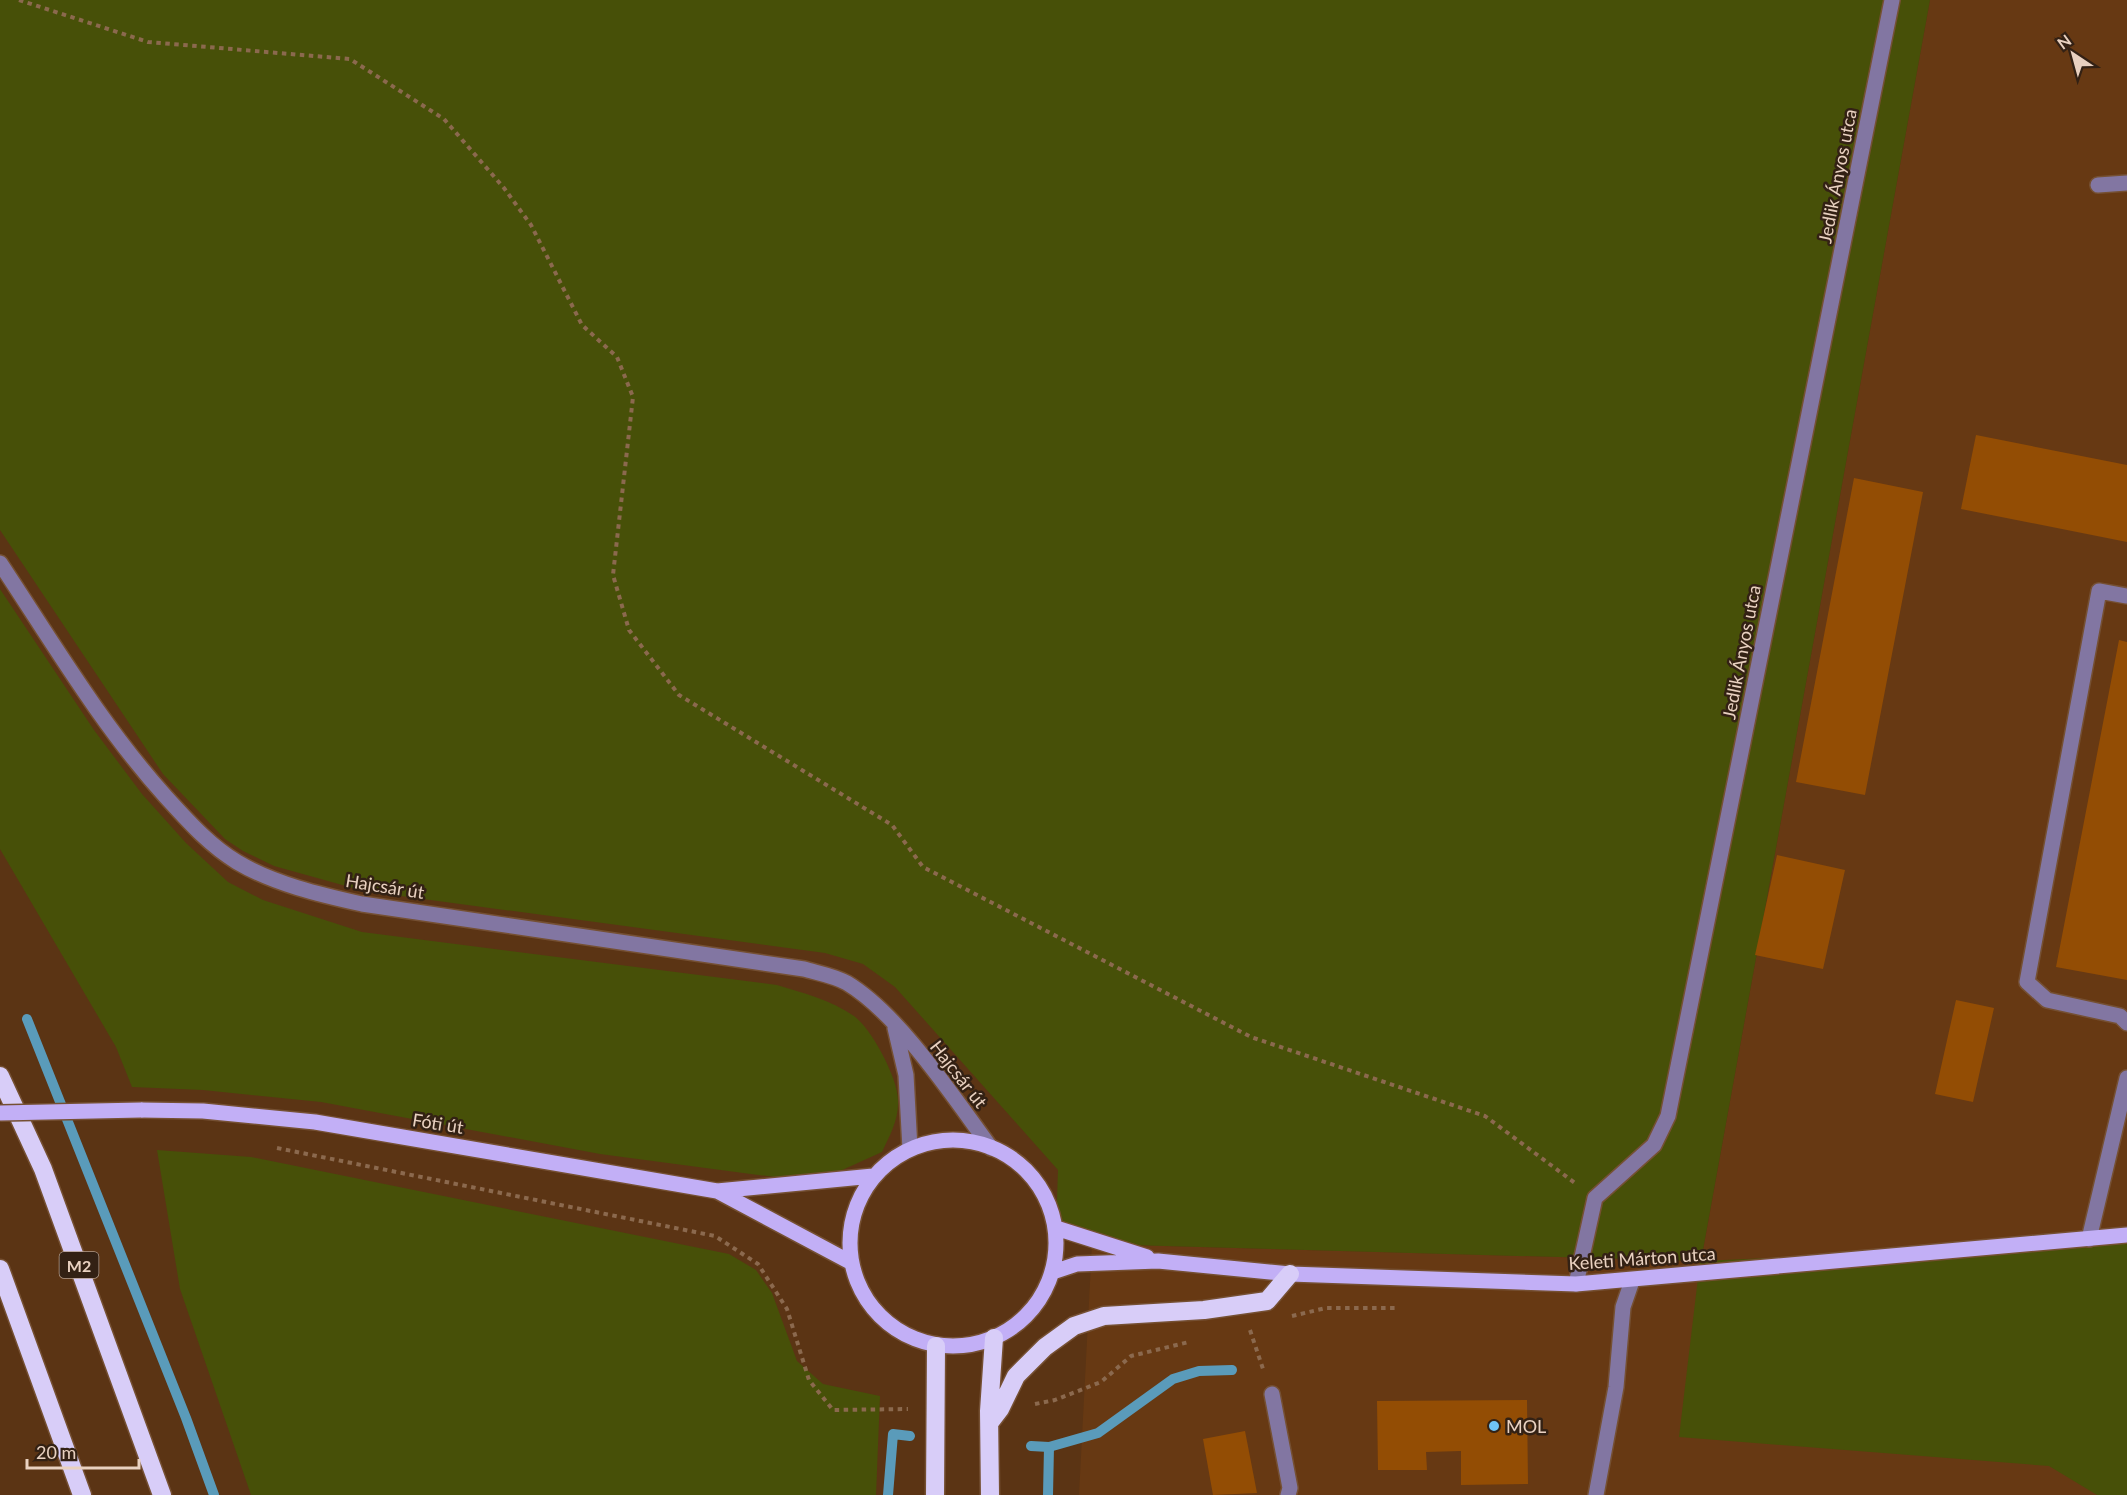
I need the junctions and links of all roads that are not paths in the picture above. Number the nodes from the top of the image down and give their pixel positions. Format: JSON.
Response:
{"nodes":[{"id":1,"x":1892,"y":0,"type":"edge"},
{"id":2,"x":2127,"y":183,"type":"edge"},
{"id":3,"x":2098,"y":185,"type":"dead end"},
{"id":4,"x":0,"y":563,"type":"edge"},
{"id":5,"x":2127,"y":596,"type":"edge"},
{"id":6,"x":2127,"y":1023,"type":"edge"},
{"id":7,"x":894,"y":1025,"type":"junction"},
{"id":8,"x":0,"y":1076,"type":"edge"},
{"id":9,"x":2127,"y":1078,"type":"edge"},
{"id":10,"x":0,"y":1113,"type":"edge"},
{"id":11,"x":991,"y":1148,"type":"junction"},
{"id":12,"x":910,"y":1149,"type":"junction"},
{"id":13,"x":873,"y":1176,"type":"junction"},
{"id":14,"x":717,"y":1191,"type":"junction"},
{"id":15,"x":1056,"y":1228,"type":"junction"},
{"id":16,"x":2127,"y":1235,"type":"edge"},
{"id":17,"x":2089,"y":1239,"type":"junction"},
{"id":18,"x":1158,"y":1261,"type":"junction"},
{"id":19,"x":850,"y":1262,"type":"junction"},
{"id":20,"x":0,"y":1269,"type":"edge"},
{"id":21,"x":1053,"y":1272,"type":"junction"},
{"id":22,"x":1290,"y":1274,"type":"junction"},
{"id":23,"x":1632,"y":1281,"type":"junction"},
{"id":24,"x":1576,"y":1284,"type":"junction"},
{"id":25,"x":994,"y":1338,"type":"junction"},
{"id":26,"x":936,"y":1346,"type":"junction"},
{"id":27,"x":1272,"y":1394,"type":"road end"},
{"id":28,"x":995,"y":1416,"type":"junction"},
{"id":29,"x":150,"y":1457,"type":"junction"},
{"id":30,"x":82,"y":1495,"type":"edge"},
{"id":31,"x":162,"y":1495,"type":"edge"},
{"id":32,"x":172,"y":1495,"type":"edge"},
{"id":33,"x":935,"y":1495,"type":"edge"},
{"id":34,"x":990,"y":1495,"type":"edge"},
{"id":35,"x":1288,"y":1495,"type":"edge"},
{"id":36,"x":1596,"y":1495,"type":"edge"}],
"edges":[{"from":1,"to":24,"type":"street","name":"Jedlik Ányos utca"},
{"from":2,"to":3,"type":"street"},
{"from":4,"to":7,"type":"street","name":"Hajcsár út"},
{"from":5,"to":6,"type":"street"},
{"from":7,"to":11,"type":"street","name":"Hajcsár út"},
{"from":7,"to":12,"type":"street","name":"Hajcsár út"},
{"from":8,"to":29,"type":"highway","number":"M2"},
{"from":9,"to":17,"type":"street"},
{"from":10,"to":14,"type":"main road","name":"Fóti út","bridge":true},
{"from":11,"to":12,"type":"main road"},
{"from":11,"to":15,"type":"main road"},
{"from":12,"to":13,"type":"main road"},
{"from":13,"to":14,"type":"main road"},
{"from":13,"to":19,"type":"main road"},
{"from":14,"to":19,"type":"main road","name":"Fóti út"},
{"from":15,"to":18,"type":"main road","name":"Keleti Márton utca"},
{"from":15,"to":21,"type":"main road"},
{"from":16,"to":17,"type":"main road","name":"Keleti Márton utca"},
{"from":17,"to":23,"type":"main road","name":"Keleti Márton utca"},
{"from":18,"to":21,"type":"main road","name":"Keleti Márton utca"},
{"from":18,"to":22,"type":"main road","name":"Keleti Márton utca"},
{"from":19,"to":26,"type":"main road"},
{"from":20,"to":30,"type":"highway"},
{"from":21,"to":25,"type":"main road"},
{"from":22,"to":24,"type":"main road","name":"Keleti Márton utca"},
{"from":22,"to":28,"type":"highway"},
{"from":23,"to":24,"type":"main road","name":"Keleti Márton utca"},
{"from":23,"to":36,"type":"street"},
{"from":25,"to":26,"type":"main road"},
{"from":25,"to":28,"type":"highway"},
{"from":26,"to":33,"type":"highway"},
{"from":27,"to":35,"type":"street"},
{"from":28,"to":34,"type":"highway"},
{"from":29,"to":31,"type":"highway","number":"M2"},
{"from":29,"to":32,"type":"highway"}]}
